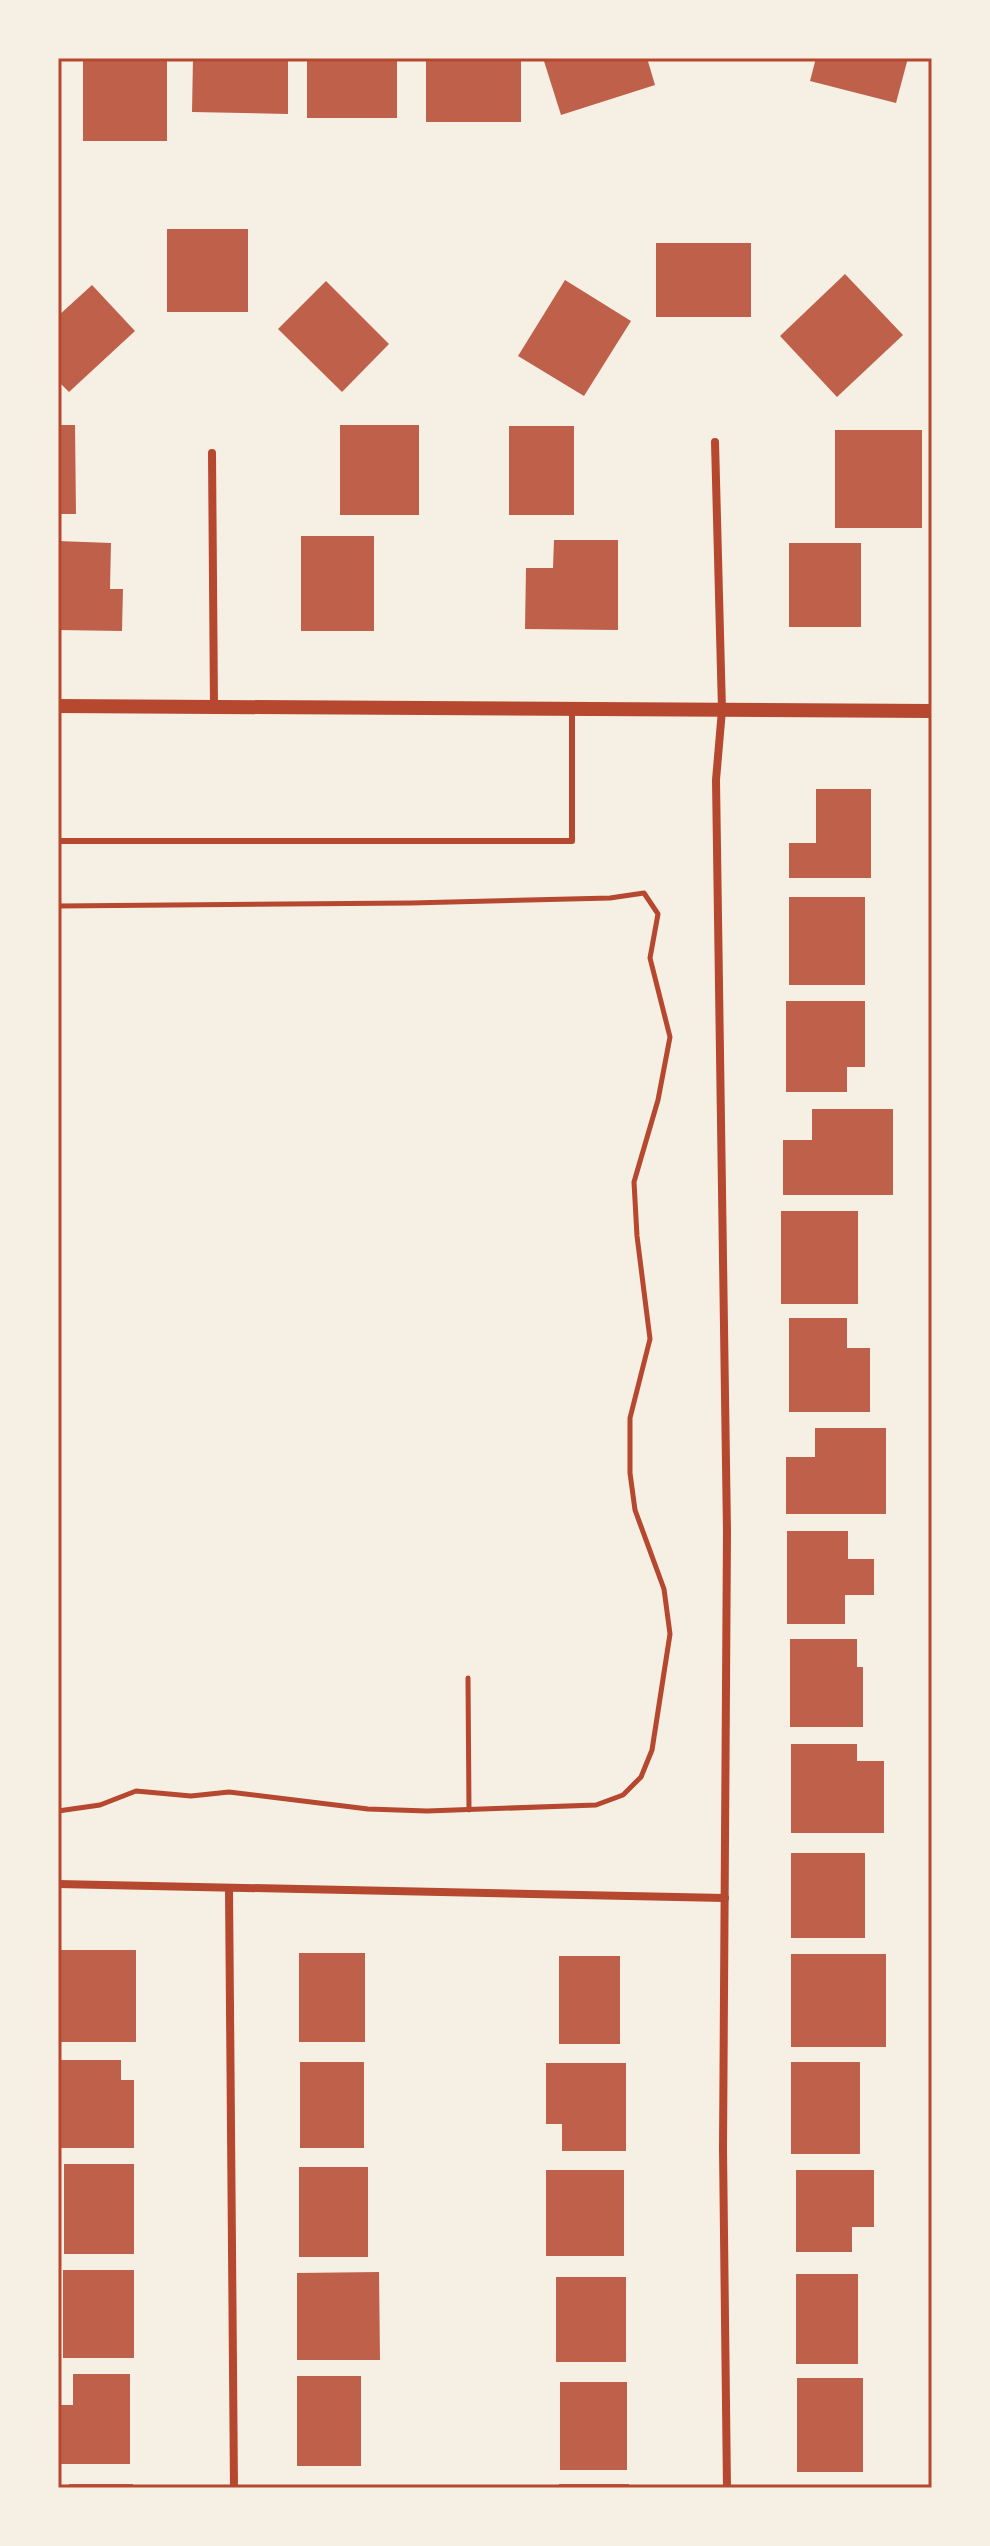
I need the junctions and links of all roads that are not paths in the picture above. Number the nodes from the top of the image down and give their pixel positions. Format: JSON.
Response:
{"nodes":[{"id":1,"x":715,"y":442,"type":"dead end"},
{"id":2,"x":212,"y":453,"type":"dead end"},
{"id":3,"x":58,"y":706,"type":"edge"},
{"id":4,"x":214,"y":707,"type":"junction"},
{"id":5,"x":572,"y":708,"type":"junction"},
{"id":6,"x":722,"y":710,"type":"junction"},
{"id":7,"x":932,"y":711,"type":"edge"},
{"id":8,"x":58,"y":841,"type":"edge"},
{"id":9,"x":58,"y":1884,"type":"edge"},
{"id":10,"x":229,"y":1888,"type":"junction"},
{"id":11,"x":725,"y":1898,"type":"junction"},
{"id":12,"x":234,"y":2488,"type":"edge"},
{"id":13,"x":727,"y":2488,"type":"edge"}],
"edges":[{"from":1,"to":6,"type":"street"},
{"from":2,"to":4,"type":"street"},
{"from":3,"to":4,"type":"street"},
{"from":4,"to":5,"type":"street"},
{"from":5,"to":6,"type":"street"},
{"from":5,"to":8,"type":"lane"},
{"from":6,"to":7,"type":"street"},
{"from":6,"to":11,"type":"street"},
{"from":9,"to":10,"type":"street"},
{"from":10,"to":11,"type":"street"},
{"from":10,"to":12,"type":"street"},
{"from":11,"to":13,"type":"street"}]}
